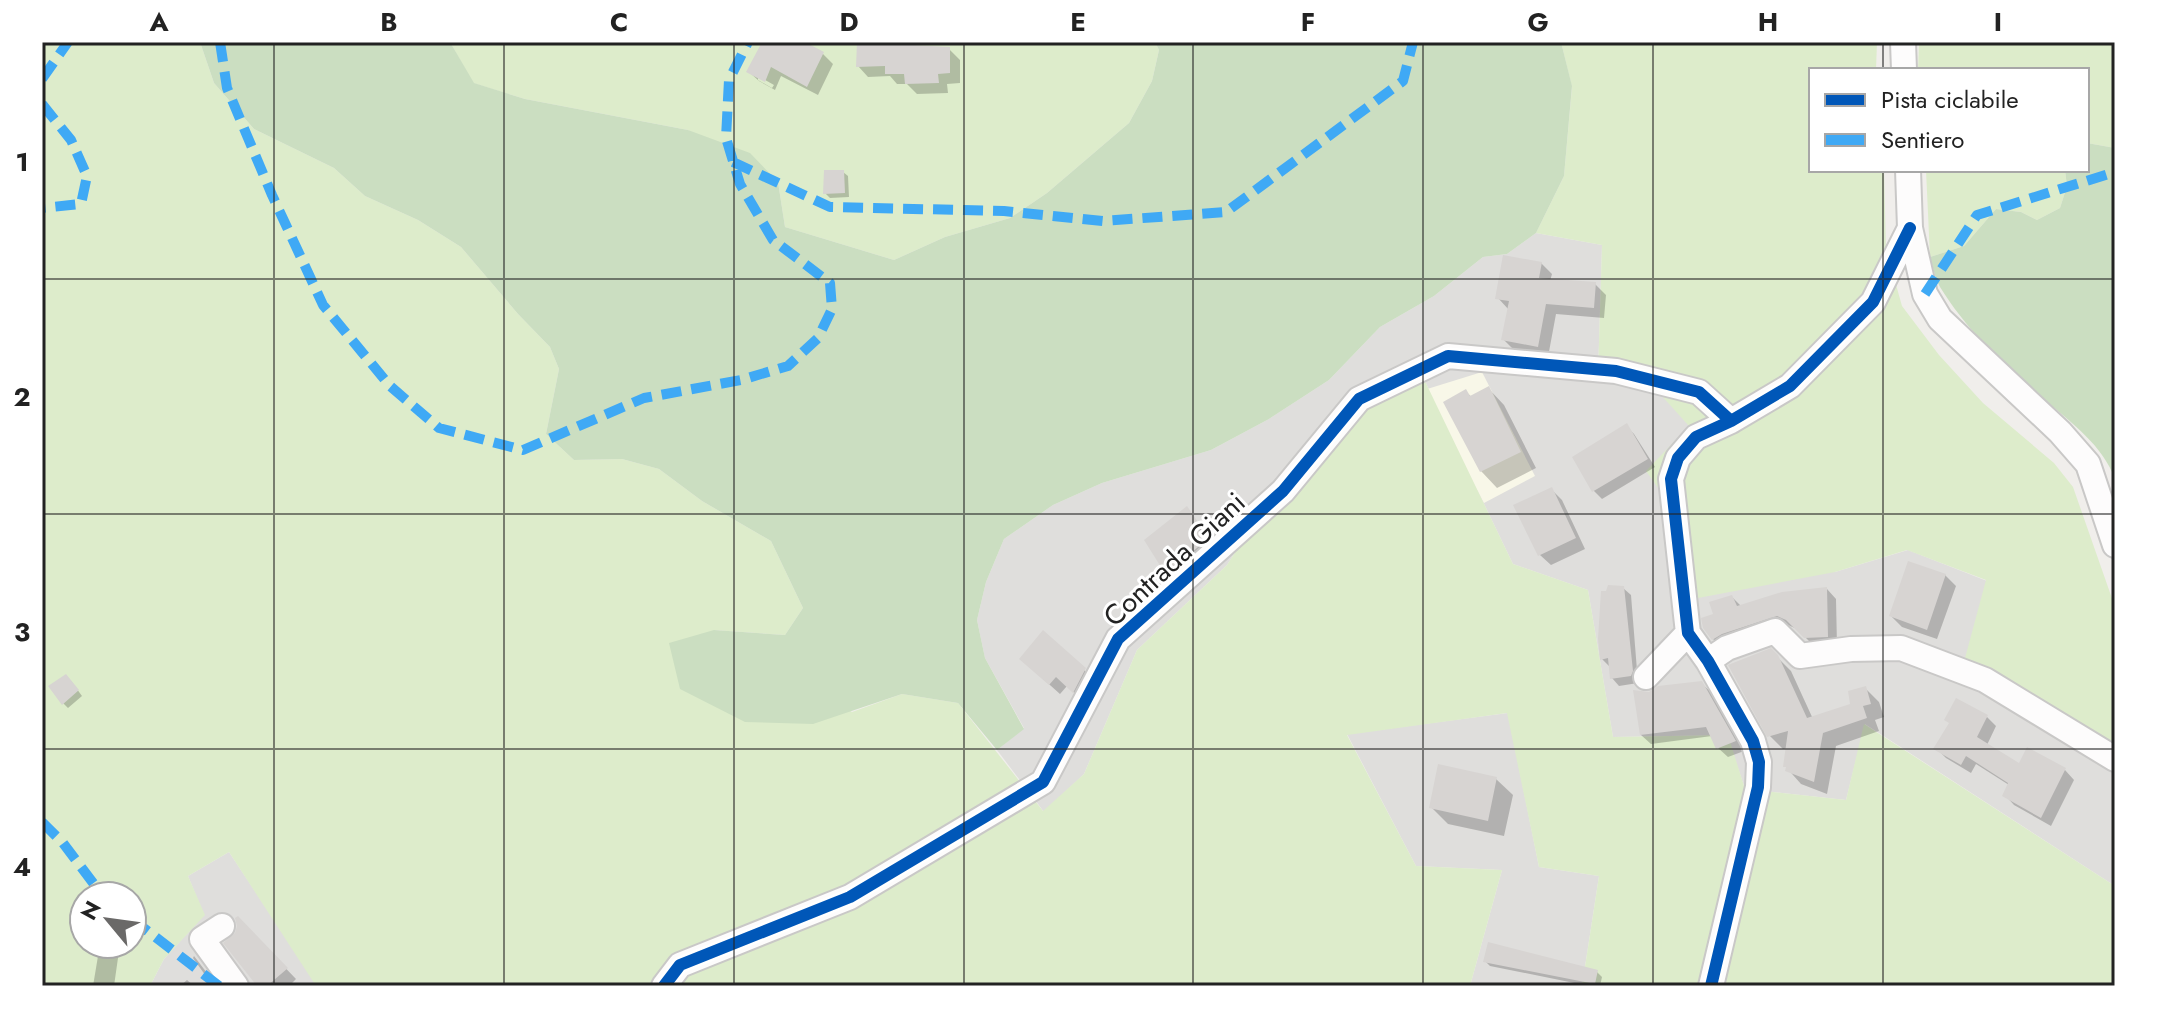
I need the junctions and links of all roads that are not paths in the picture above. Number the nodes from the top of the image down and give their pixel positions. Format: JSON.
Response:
{"nodes":[{"id":1,"x":1903,"y":42,"type":"edge"},
{"id":2,"x":1904,"y":68,"type":"edge"},
{"id":3,"x":1908,"y":172,"type":"edge"},
{"id":4,"x":1910,"y":228,"type":"junction"},
{"id":5,"x":1731,"y":421,"type":"junction"},
{"id":6,"x":2115,"y":545,"type":"edge"},
{"id":7,"x":1688,"y":633,"type":"junction"},
{"id":8,"x":1708,"y":661,"type":"junction"},
{"id":9,"x":1646,"y":677,"type":"dead end"},
{"id":10,"x":2115,"y":759,"type":"edge"},
{"id":11,"x":222,"y":926,"type":"dead end"},
{"id":12,"x":236,"y":986,"type":"edge"},
{"id":13,"x":664,"y":986,"type":"edge"},
{"id":14,"x":1711,"y":986,"type":"edge"}],
"edges":[{"from":1,"to":2,"type":"street"},
{"from":3,"to":4,"type":"street"},
{"from":4,"to":5,"type":"street"},
{"from":4,"to":6,"type":"street"},
{"from":5,"to":7,"type":"street"},
{"from":5,"to":13,"type":"street","name":"Contrada Giani"},
{"from":7,"to":8,"type":"street"},
{"from":7,"to":9,"type":"street"},
{"from":8,"to":10,"type":"street"},
{"from":8,"to":14,"type":"street"},
{"from":11,"to":12,"type":"street"}]}
